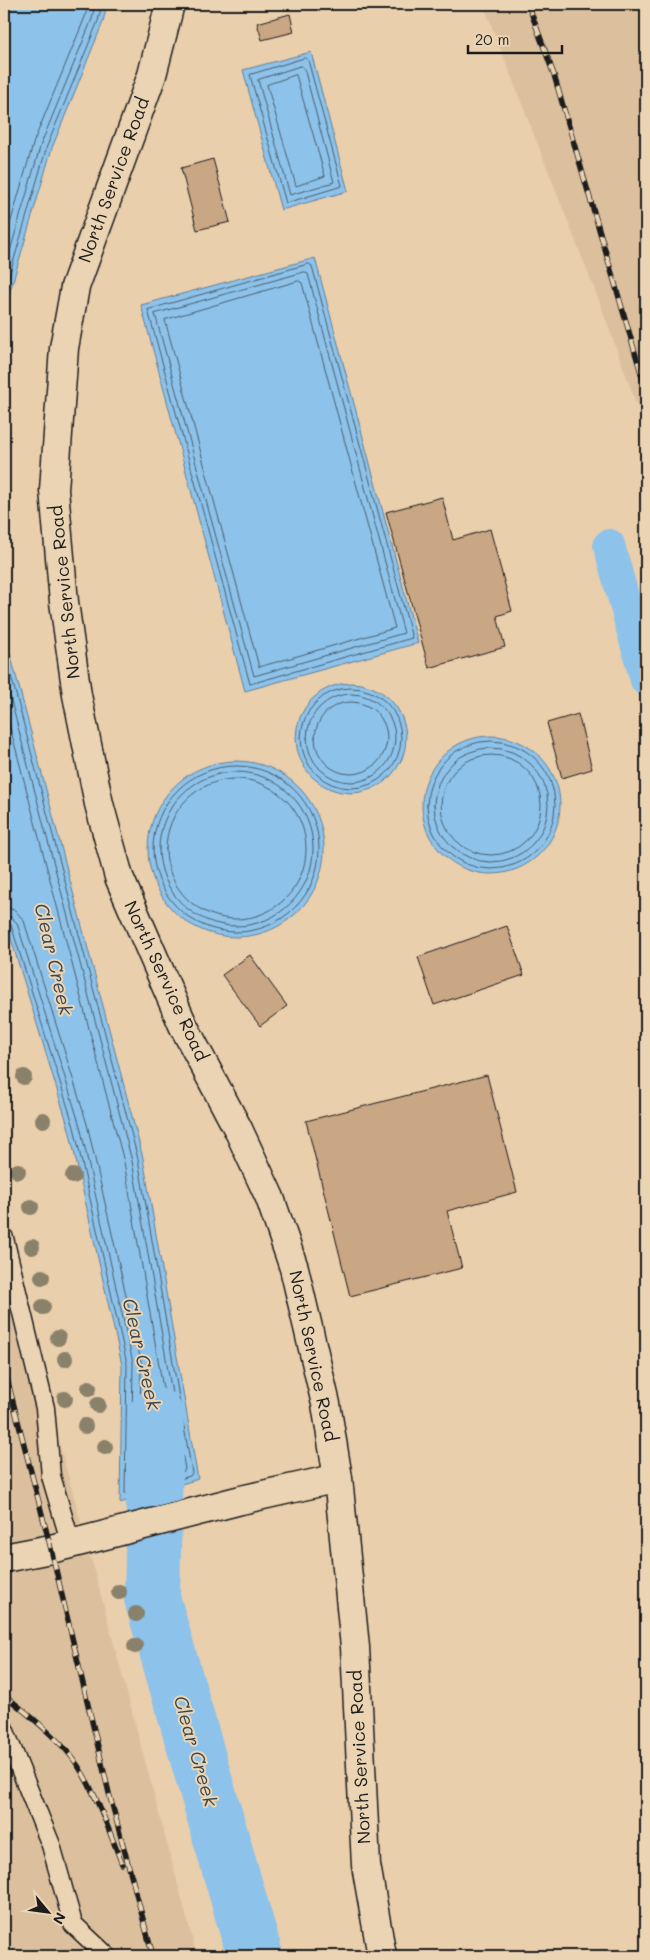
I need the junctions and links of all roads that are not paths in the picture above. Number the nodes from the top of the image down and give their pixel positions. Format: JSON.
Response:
{"nodes":[{"id":1,"x":170,"y":4,"type":"edge"},
{"id":2,"x":4,"y":1238,"type":"edge"},
{"id":3,"x":338,"y":1478,"type":"junction"},
{"id":4,"x":71,"y":1544,"type":"junction"},
{"id":5,"x":4,"y":1558,"type":"edge"},
{"id":6,"x":4,"y":1729,"type":"edge"},
{"id":7,"x":107,"y":1956,"type":"edge"},
{"id":8,"x":382,"y":1956,"type":"edge"}],
"edges":[{"from":1,"to":3,"type":"street","name":"North Service Road"},
{"from":2,"to":4,"type":"lane"},
{"from":3,"to":4,"type":"street"},
{"from":3,"to":8,"type":"street","name":"North Service Road"},
{"from":4,"to":5,"type":"street"},
{"from":6,"to":7,"type":"lane"}]}
